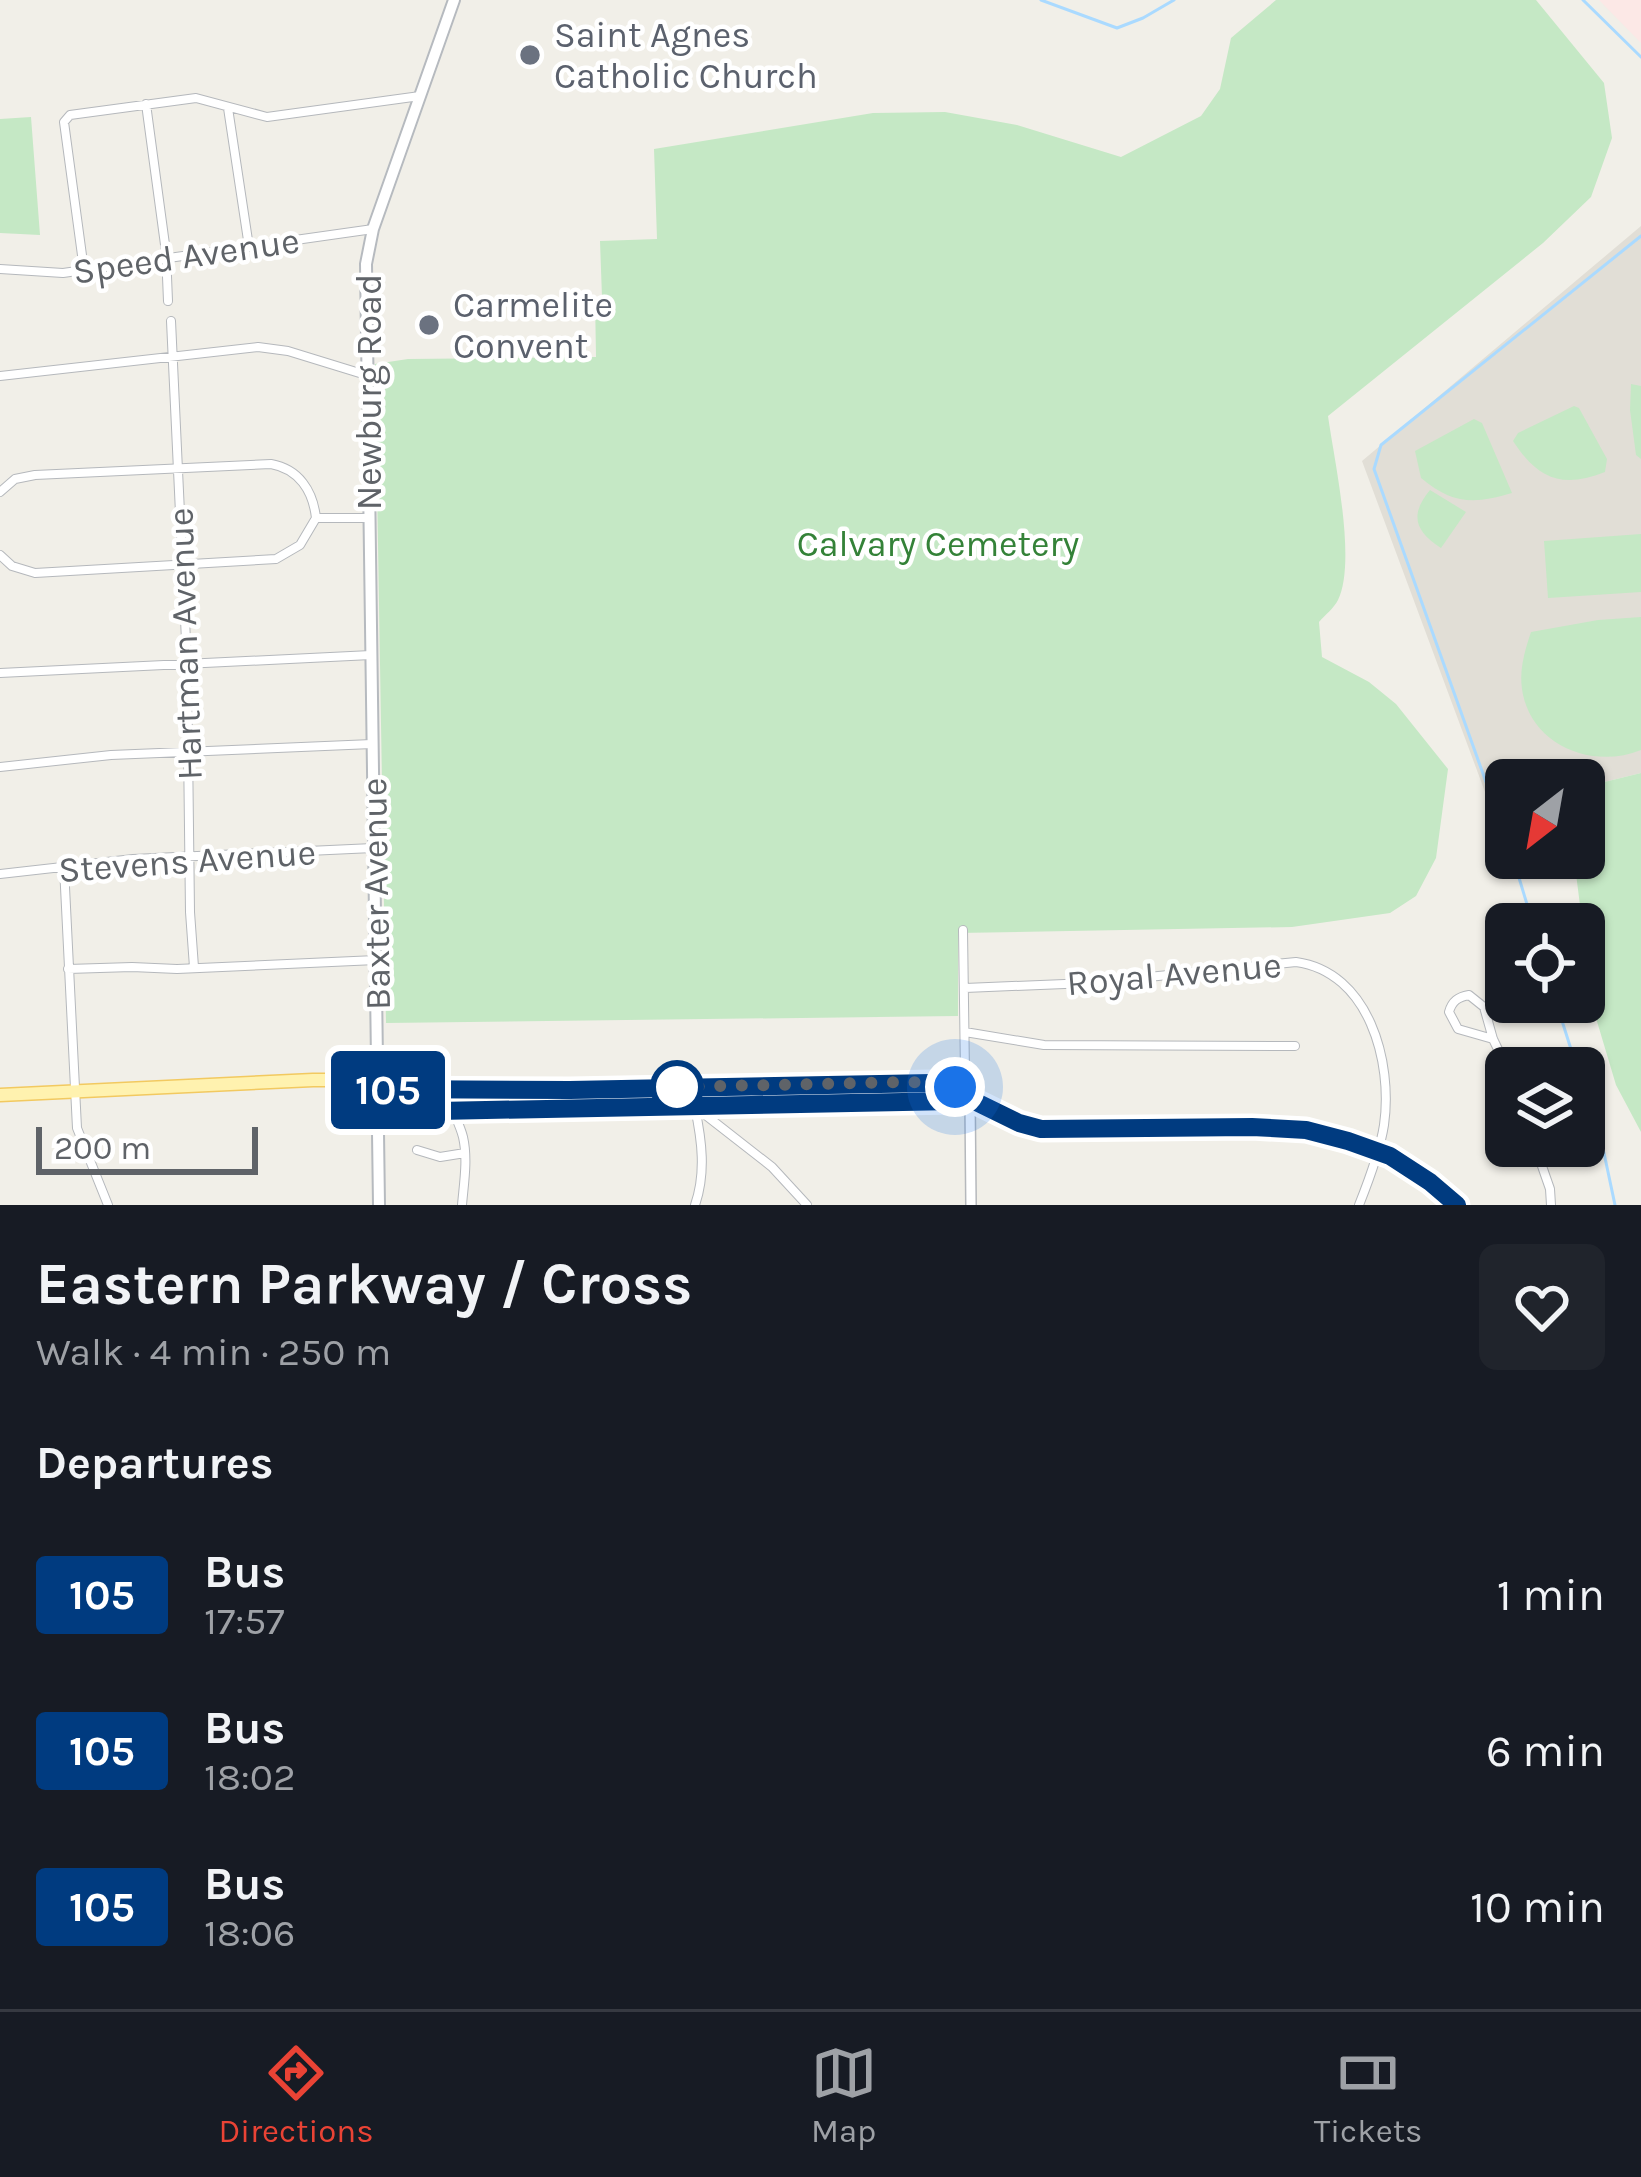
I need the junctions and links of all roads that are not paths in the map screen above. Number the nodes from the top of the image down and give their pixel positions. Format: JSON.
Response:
{"nodes":[{"id":1,"x":454,"y":0,"type":"edge"},
{"id":2,"x":421,"y":96,"type":"junction"},
{"id":3,"x":146,"y":104,"type":"junction"},
{"id":4,"x":228,"y":107,"type":"junction"},
{"id":5,"x":373,"y":229,"type":"junction"},
{"id":6,"x":249,"y":247,"type":"junction"},
{"id":7,"x":166,"y":258,"type":"junction"},
{"id":8,"x":0,"y":269,"type":"edge"},
{"id":9,"x":84,"y":270,"type":"junction"},
{"id":10,"x":168,"y":301,"type":"dead end"},
{"id":11,"x":170,"y":321,"type":"dead end"},
{"id":12,"x":172,"y":357,"type":"junction"},
{"id":13,"x":366,"y":375,"type":"junction"},
{"id":14,"x":0,"y":376,"type":"edge"},
{"id":15,"x":178,"y":468,"type":"junction"},
{"id":16,"x":0,"y":492,"type":"edge"},
{"id":17,"x":316,"y":518,"type":"junction"},
{"id":18,"x":369,"y":518,"type":"junction"},
{"id":19,"x":0,"y":555,"type":"edge"},
{"id":20,"x":182,"y":564,"type":"junction"},
{"id":21,"x":371,"y":655,"type":"junction"},
{"id":22,"x":187,"y":662,"type":"junction"},
{"id":23,"x":0,"y":673,"type":"edge"},
{"id":24,"x":373,"y":744,"type":"junction"},
{"id":25,"x":188,"y":752,"type":"junction"},
{"id":26,"x":0,"y":767,"type":"edge"},
{"id":27,"x":374,"y":848,"type":"junction"},
{"id":28,"x":190,"y":857,"type":"junction"},
{"id":29,"x":64,"y":867,"type":"junction"},
{"id":30,"x":0,"y":874,"type":"edge"},
{"id":31,"x":963,"y":931,"type":"dead end"},
{"id":32,"x":376,"y":960,"type":"junction"},
{"id":33,"x":194,"y":967,"type":"junction"},
{"id":34,"x":68,"y":969,"type":"junction"},
{"id":35,"x":965,"y":988,"type":"junction"},
{"id":36,"x":964,"y":1032,"type":"junction"},
{"id":37,"x":1493,"y":1039,"type":"junction"},
{"id":38,"x":1295,"y":1046,"type":"dead end"},
{"id":39,"x":1497,"y":1047,"type":"edge"},
{"id":40,"x":686,"y":1087,"type":"junction"},
{"id":41,"x":377,"y":1089,"type":"junction"},
{"id":42,"x":448,"y":1091,"type":"junction"},
{"id":43,"x":74,"y":1092,"type":"junction"},
{"id":44,"x":0,"y":1095,"type":"edge"},
{"id":45,"x":970,"y":1099,"type":"junction"},
{"id":46,"x":694,"y":1106,"type":"junction"},
{"id":47,"x":453,"y":1110,"type":"junction"},
{"id":48,"x":417,"y":1150,"type":"dead end"},
{"id":49,"x":1377,"y":1151,"type":"junction"},
{"id":50,"x":465,"y":1153,"type":"junction"},
{"id":51,"x":1542,"y":1167,"type":"edge"},
{"id":52,"x":108,"y":1205,"type":"edge"},
{"id":53,"x":379,"y":1205,"type":"edge"},
{"id":54,"x":463,"y":1205,"type":"edge"},
{"id":55,"x":695,"y":1205,"type":"edge"},
{"id":56,"x":807,"y":1205,"type":"edge"},
{"id":57,"x":970,"y":1205,"type":"edge"},
{"id":58,"x":1359,"y":1205,"type":"edge"},
{"id":59,"x":1457,"y":1205,"type":"edge"},
{"id":60,"x":1551,"y":1205,"type":"edge"}],
"edges":[{"from":1,"to":2,"type":"main road","name":"Newburg Road"},
{"from":2,"to":4,"type":"street"},
{"from":2,"to":5,"type":"main road","name":"Newburg Road"},
{"from":3,"to":4,"type":"street"},
{"from":3,"to":7,"type":"street"},
{"from":3,"to":9,"type":"street"},
{"from":4,"to":6,"type":"street"},
{"from":5,"to":6,"type":"street","name":"Speed Avenue"},
{"from":5,"to":13,"type":"main road","name":"Newburg Road"},
{"from":6,"to":7,"type":"street","name":"Speed Avenue"},
{"from":7,"to":9,"type":"street","name":"Speed Avenue"},
{"from":7,"to":10,"type":"street"},
{"from":8,"to":9,"type":"street","name":"Speed Avenue"},
{"from":11,"to":12,"type":"street","name":"Hartman Avenue"},
{"from":12,"to":13,"type":"street"},
{"from":12,"to":14,"type":"street"},
{"from":12,"to":15,"type":"street","name":"Hartman Avenue"},
{"from":13,"to":18,"type":"main road","name":"Newburg Road"},
{"from":15,"to":16,"type":"street"},
{"from":15,"to":17,"type":"street"},
{"from":15,"to":20,"type":"street","name":"Hartman Avenue"},
{"from":17,"to":18,"type":"street"},
{"from":17,"to":20,"type":"street"},
{"from":18,"to":21,"type":"main road","name":"Newburg Road"},
{"from":19,"to":20,"type":"street"},
{"from":20,"to":22,"type":"street","name":"Hartman Avenue"},
{"from":21,"to":22,"type":"street"},
{"from":21,"to":24,"type":"main road","name":"Baxter Avenue"},
{"from":22,"to":23,"type":"street"},
{"from":22,"to":25,"type":"street","name":"Hartman Avenue"},
{"from":24,"to":25,"type":"street"},
{"from":24,"to":27,"type":"main road","name":"Baxter Avenue"},
{"from":25,"to":26,"type":"street"},
{"from":25,"to":28,"type":"street","name":"Hartman Avenue"},
{"from":27,"to":28,"type":"street","name":"Stevens Avenue"},
{"from":27,"to":32,"type":"main road","name":"Baxter Avenue"},
{"from":28,"to":29,"type":"street","name":"Stevens Avenue"},
{"from":28,"to":33,"type":"street","name":"Hartman Avenue"},
{"from":29,"to":30,"type":"street","name":"Stevens Avenue"},
{"from":29,"to":34,"type":"street"},
{"from":31,"to":35,"type":"street"},
{"from":32,"to":33,"type":"street"},
{"from":32,"to":41,"type":"main road","name":"Baxter Avenue"},
{"from":33,"to":34,"type":"street"},
{"from":34,"to":43,"type":"street"},
{"from":35,"to":36,"type":"street"},
{"from":35,"to":49,"type":"street","name":"Royal Avenue"},
{"from":36,"to":38,"type":"street"},
{"from":36,"to":45,"type":"street"},
{"from":37,"to":37,"type":"street"},
{"from":37,"to":39,"type":"street"},
{"from":40,"to":42,"type":"main road"},
{"from":40,"to":45,"type":"main road"},
{"from":40,"to":46,"type":"street"},
{"from":41,"to":42,"type":"main road"},
{"from":41,"to":43,"type":"main road"},
{"from":41,"to":47,"type":"main road"},
{"from":41,"to":53,"type":"main road","name":"Baxter Avenue"},
{"from":42,"to":47,"type":"street"},
{"from":43,"to":44,"type":"main road"},
{"from":43,"to":52,"type":"street"},
{"from":45,"to":46,"type":"main road"},
{"from":45,"to":49,"type":"main road"},
{"from":45,"to":57,"type":"street"},
{"from":46,"to":47,"type":"main road"},
{"from":46,"to":55,"type":"street"},
{"from":46,"to":56,"type":"street"},
{"from":47,"to":50,"type":"street"},
{"from":48,"to":50,"type":"street"},
{"from":49,"to":58,"type":"street","name":"Royal Avenue"},
{"from":49,"to":59,"type":"main road"},
{"from":50,"to":54,"type":"street"},
{"from":51,"to":60,"type":"street"}]}
